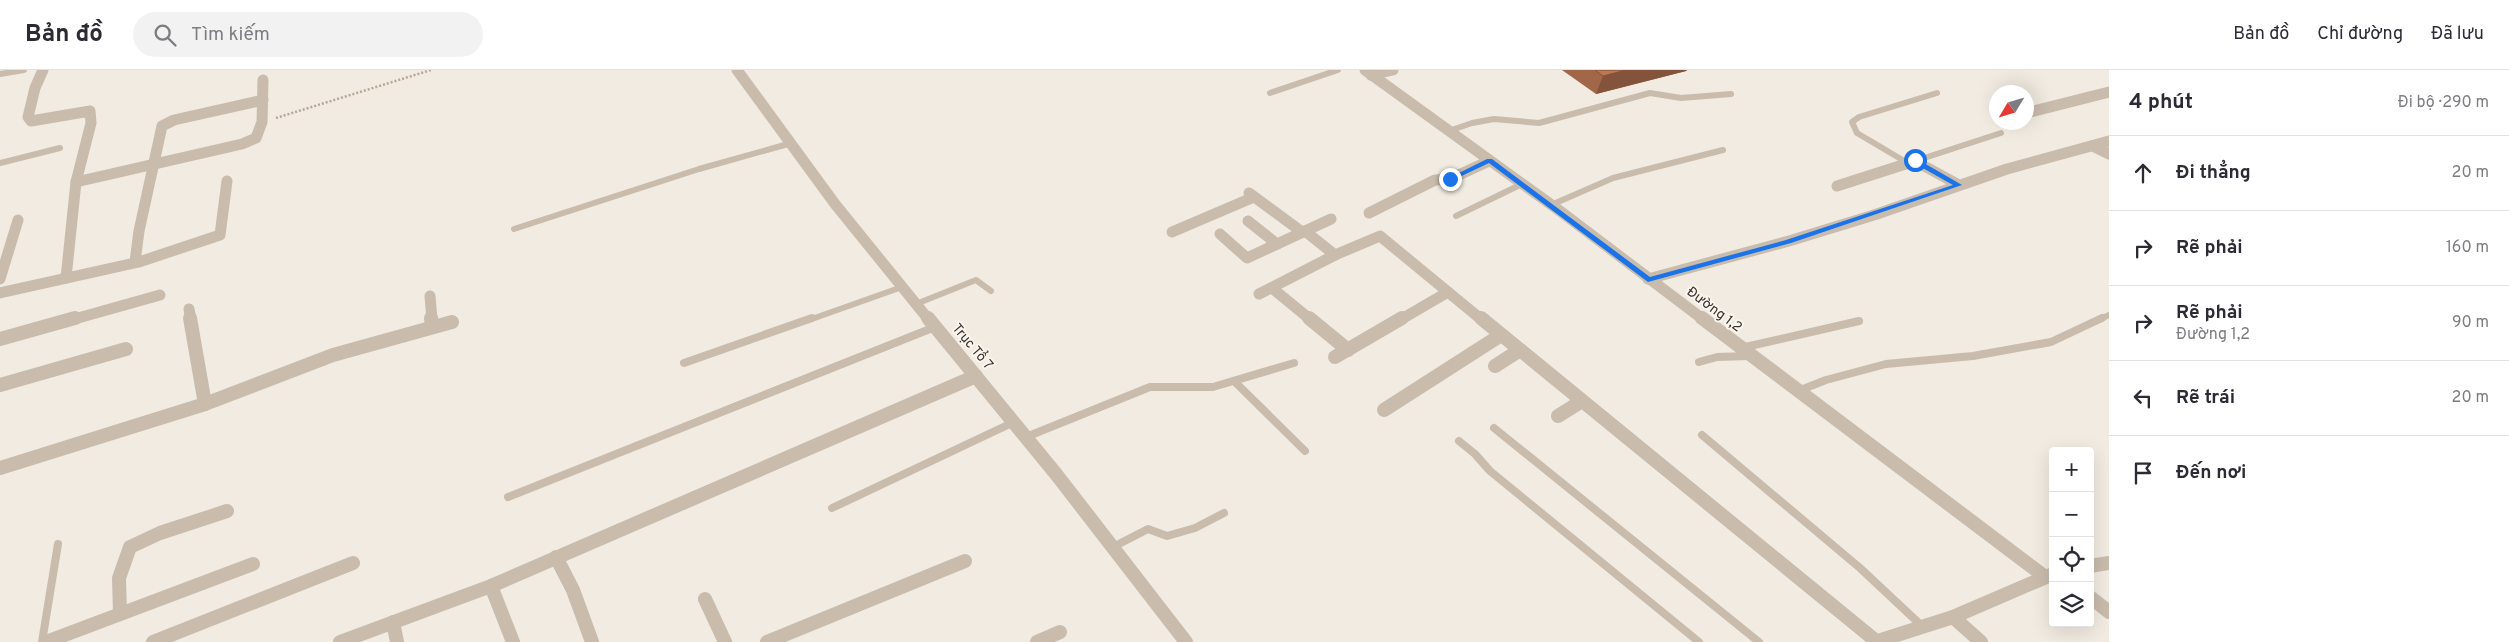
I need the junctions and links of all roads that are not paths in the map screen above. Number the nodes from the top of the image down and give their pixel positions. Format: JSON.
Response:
{"nodes":[{"id":1,"x":24,"y":70,"type":"edge"},
{"id":2,"x":43,"y":70,"type":"edge"},
{"id":3,"x":737,"y":70,"type":"edge"},
{"id":4,"x":1338,"y":70,"type":"edge"},
{"id":5,"x":1393,"y":70,"type":"edge"},
{"id":6,"x":1368,"y":72,"type":"edge"},
{"id":7,"x":0,"y":74,"type":"edge"},
{"id":8,"x":263,"y":80,"type":"dead end"},
{"id":9,"x":2109,"y":92,"type":"edge"},
{"id":10,"x":1270,"y":93,"type":"dead end"},
{"id":11,"x":1731,"y":94,"type":"dead end"},
{"id":12,"x":1937,"y":94,"type":"dead end"},
{"id":13,"x":262,"y":100,"type":"junction"},
{"id":14,"x":2034,"y":111,"type":"edge"},
{"id":15,"x":1449,"y":132,"type":"junction"},
{"id":16,"x":2001,"y":133,"type":"dead end"},
{"id":17,"x":2109,"y":141,"type":"edge"},
{"id":18,"x":788,"y":144,"type":"junction"},
{"id":19,"x":2093,"y":146,"type":"junction"},
{"id":20,"x":60,"y":148,"type":"dead end"},
{"id":21,"x":1723,"y":150,"type":"dead end"},
{"id":22,"x":2109,"y":154,"type":"edge"},
{"id":23,"x":1489,"y":160,"type":"junction"},
{"id":24,"x":1911,"y":161,"type":"junction"},
{"id":25,"x":0,"y":162,"type":"edge"},
{"id":26,"x":154,"y":163,"type":"junction"},
{"id":27,"x":227,"y":181,"type":"dead end"},
{"id":28,"x":76,"y":182,"type":"junction"},
{"id":29,"x":1522,"y":184,"type":"junction"},
{"id":30,"x":1958,"y":185,"type":"junction"},
{"id":31,"x":1837,"y":186,"type":"dead end"},
{"id":32,"x":1551,"y":205,"type":"junction"},
{"id":33,"x":1369,"y":213,"type":"dead end"},
{"id":34,"x":1456,"y":216,"type":"dead end"},
{"id":35,"x":1330,"y":219,"type":"dead end"},
{"id":36,"x":18,"y":220,"type":"dead end"},
{"id":37,"x":1248,"y":221,"type":"dead end"},
{"id":38,"x":514,"y":229,"type":"dead end"},
{"id":39,"x":1172,"y":232,"type":"dead end"},
{"id":40,"x":1304,"y":232,"type":"junction"},
{"id":41,"x":1220,"y":234,"type":"dead end"},
{"id":42,"x":1277,"y":244,"type":"junction"},
{"id":43,"x":1335,"y":255,"type":"junction"},
{"id":44,"x":136,"y":262,"type":"junction"},
{"id":45,"x":66,"y":278,"type":"junction"},
{"id":46,"x":0,"y":279,"type":"edge"},
{"id":47,"x":1648,"y":279,"type":"junction"},
{"id":48,"x":902,"y":287,"type":"junction"},
{"id":49,"x":1272,"y":288,"type":"junction"},
{"id":50,"x":991,"y":291,"type":"dead end"},
{"id":51,"x":1448,"y":292,"type":"junction"},
{"id":52,"x":0,"y":293,"type":"edge"},
{"id":53,"x":1259,"y":294,"type":"dead end"},
{"id":54,"x":160,"y":295,"type":"dead end"},
{"id":55,"x":430,"y":296,"type":"dead end"},
{"id":56,"x":916,"y":304,"type":"junction"},
{"id":57,"x":189,"y":309,"type":"dead end"},
{"id":58,"x":2109,"y":316,"type":"edge"},
{"id":59,"x":1859,"y":321,"type":"dead end"},
{"id":60,"x":452,"y":322,"type":"dead end"},
{"id":61,"x":935,"y":326,"type":"junction"},
{"id":62,"x":432,"y":327,"type":"junction"},
{"id":63,"x":1501,"y":335,"type":"junction"},
{"id":64,"x":0,"y":339,"type":"edge"},
{"id":65,"x":1741,"y":348,"type":"junction"},
{"id":66,"x":126,"y":349,"type":"dead end"},
{"id":67,"x":1348,"y":350,"type":"junction"},
{"id":68,"x":1520,"y":350,"type":"junction"},
{"id":69,"x":1752,"y":356,"type":"junction"},
{"id":70,"x":1335,"y":357,"type":"dead end"},
{"id":71,"x":1699,"y":362,"type":"dead end"},
{"id":72,"x":684,"y":363,"type":"dead end"},
{"id":73,"x":1294,"y":363,"type":"dead end"},
{"id":74,"x":1495,"y":366,"type":"dead end"},
{"id":75,"x":976,"y":376,"type":"junction"},
{"id":76,"x":1234,"y":381,"type":"junction"},
{"id":77,"x":0,"y":385,"type":"edge"},
{"id":78,"x":1798,"y":391,"type":"junction"},
{"id":79,"x":1582,"y":401,"type":"junction"},
{"id":80,"x":205,"y":404,"type":"junction"},
{"id":81,"x":1384,"y":410,"type":"dead end"},
{"id":82,"x":1558,"y":416,"type":"dead end"},
{"id":83,"x":1014,"y":422,"type":"junction"},
{"id":84,"x":1494,"y":428,"type":"dead end"},
{"id":85,"x":1702,"y":435,"type":"dead end"},
{"id":86,"x":1026,"y":437,"type":"junction"},
{"id":87,"x":1459,"y":441,"type":"dead end"},
{"id":88,"x":1305,"y":451,"type":"dead end"},
{"id":89,"x":0,"y":468,"type":"edge"},
{"id":90,"x":508,"y":497,"type":"dead end"},
{"id":91,"x":832,"y":508,"type":"dead end"},
{"id":92,"x":227,"y":511,"type":"dead end"},
{"id":93,"x":1224,"y":513,"type":"dead end"},
{"id":94,"x":58,"y":544,"type":"dead end"},
{"id":95,"x":1113,"y":547,"type":"junction"},
{"id":96,"x":556,"y":558,"type":"junction"},
{"id":97,"x":965,"y":561,"type":"dead end"},
{"id":98,"x":353,"y":563,"type":"dead end"},
{"id":99,"x":2109,"y":563,"type":"edge"},
{"id":100,"x":254,"y":564,"type":"dead end"},
{"id":101,"x":2094,"y":565,"type":"edge"},
{"id":102,"x":2048,"y":575,"type":"edge"},
{"id":103,"x":491,"y":586,"type":"junction"},
{"id":104,"x":705,"y":599,"type":"dead end"},
{"id":105,"x":2094,"y":600,"type":"edge"},
{"id":106,"x":2109,"y":612,"type":"edge"},
{"id":107,"x":120,"y":614,"type":"junction"},
{"id":108,"x":1953,"y":617,"type":"junction"},
{"id":109,"x":393,"y":622,"type":"junction"},
{"id":110,"x":1923,"y":627,"type":"junction"},
{"id":111,"x":1060,"y":632,"type":"dead end"},
{"id":112,"x":42,"y":642,"type":"edge"},
{"id":113,"x":46,"y":642,"type":"edge"},
{"id":114,"x":153,"y":642,"type":"edge"},
{"id":115,"x":340,"y":642,"type":"edge"},
{"id":116,"x":397,"y":642,"type":"edge"},
{"id":117,"x":513,"y":642,"type":"edge"},
{"id":118,"x":592,"y":642,"type":"edge"},
{"id":119,"x":725,"y":642,"type":"edge"},
{"id":120,"x":767,"y":642,"type":"edge"},
{"id":121,"x":1037,"y":642,"type":"edge"},
{"id":122,"x":1186,"y":642,"type":"edge"},
{"id":123,"x":1699,"y":642,"type":"edge"},
{"id":124,"x":1759,"y":642,"type":"edge"},
{"id":125,"x":1876,"y":642,"type":"edge"},
{"id":126,"x":1982,"y":642,"type":"edge"}],
"edges":[{"from":1,"to":7,"type":"lane"},
{"from":2,"to":28,"type":"street"},
{"from":3,"to":18,"type":"street","name":"Trục Tổ 7"},
{"from":4,"to":10,"type":"lane"},
{"from":5,"to":6,"type":"street"},
{"from":6,"to":15,"type":"street","name":"Đường 1,2"},
{"from":8,"to":13,"type":"street"},
{"from":9,"to":14,"type":"street"},
{"from":11,"to":15,"type":"lane"},
{"from":12,"to":24,"type":"lane"},
{"from":13,"to":26,"type":"street"},
{"from":13,"to":26,"type":"street"},
{"from":15,"to":23,"type":"street","name":"Đường 1,2"},
{"from":16,"to":24,"type":"lane"},
{"from":17,"to":19,"type":"street"},
{"from":18,"to":38,"type":"lane"},
{"from":18,"to":48,"type":"street","name":"Trục Tổ 7"},
{"from":19,"to":22,"type":"street"},
{"from":19,"to":30,"type":"street"},
{"from":20,"to":25,"type":"lane"},
{"from":21,"to":32,"type":"lane"},
{"from":23,"to":29,"type":"street","name":"Đường 1,2"},
{"from":23,"to":33,"type":"street"},
{"from":24,"to":30,"type":"street"},
{"from":24,"to":31,"type":"street"},
{"from":26,"to":28,"type":"street"},
{"from":26,"to":44,"type":"street"},
{"from":27,"to":44,"type":"street"},
{"from":28,"to":45,"type":"street"},
{"from":29,"to":32,"type":"street","name":"Đường 1,2"},
{"from":29,"to":34,"type":"lane"},
{"from":30,"to":47,"type":"street"},
{"from":32,"to":47,"type":"street","name":"Đường 1,2"},
{"from":35,"to":40,"type":"street"},
{"from":36,"to":46,"type":"street"},
{"from":37,"to":42,"type":"street"},
{"from":39,"to":40,"type":"street"},
{"from":40,"to":42,"type":"street"},
{"from":40,"to":43,"type":"street"},
{"from":41,"to":42,"type":"street"},
{"from":43,"to":49,"type":"street"},
{"from":43,"to":51,"type":"street"},
{"from":44,"to":45,"type":"street"},
{"from":45,"to":52,"type":"street"},
{"from":47,"to":65,"type":"street","name":"Đường 1,2"},
{"from":48,"to":56,"type":"street","name":"Trục Tổ 7"},
{"from":48,"to":72,"type":"lane"},
{"from":49,"to":53,"type":"street"},
{"from":49,"to":67,"type":"street"},
{"from":50,"to":56,"type":"lane"},
{"from":51,"to":63,"type":"street"},
{"from":51,"to":67,"type":"street"},
{"from":54,"to":64,"type":"street"},
{"from":55,"to":62,"type":"street"},
{"from":56,"to":61,"type":"street","name":"Trục Tổ 7"},
{"from":57,"to":80,"type":"street"},
{"from":58,"to":78,"type":"lane"},
{"from":59,"to":65,"type":"lane"},
{"from":60,"to":62,"type":"street"},
{"from":61,"to":75,"type":"street","name":"Trục Tổ 7"},
{"from":61,"to":90,"type":"lane"},
{"from":62,"to":80,"type":"street"},
{"from":63,"to":68,"type":"street"},
{"from":63,"to":81,"type":"street"},
{"from":65,"to":69,"type":"street","name":"Đường 1,2"},
{"from":66,"to":77,"type":"street"},
{"from":67,"to":70,"type":"street"},
{"from":68,"to":74,"type":"street"},
{"from":68,"to":79,"type":"street"},
{"from":69,"to":71,"type":"lane"},
{"from":69,"to":78,"type":"street","name":"Đường 1,2"},
{"from":73,"to":76,"type":"lane"},
{"from":75,"to":83,"type":"street","name":"Trục Tổ 7"},
{"from":75,"to":96,"type":"street"},
{"from":76,"to":86,"type":"lane"},
{"from":76,"to":88,"type":"lane"},
{"from":78,"to":102,"type":"street","name":"Đường 1,2"},
{"from":79,"to":82,"type":"street"},
{"from":79,"to":125,"type":"street"},
{"from":80,"to":89,"type":"street"},
{"from":83,"to":86,"type":"street","name":"Trục Tổ 7"},
{"from":83,"to":91,"type":"lane"},
{"from":84,"to":124,"type":"lane"},
{"from":85,"to":110,"type":"lane"},
{"from":86,"to":95,"type":"street","name":"Trục Tổ 7"},
{"from":87,"to":123,"type":"lane"},
{"from":92,"to":107,"type":"street"},
{"from":93,"to":95,"type":"lane"},
{"from":94,"to":112,"type":"lane"},
{"from":95,"to":122,"type":"street","name":"Trục Tổ 7"},
{"from":96,"to":103,"type":"street"},
{"from":96,"to":118,"type":"street"},
{"from":97,"to":120,"type":"street"},
{"from":98,"to":114,"type":"street"},
{"from":99,"to":101,"type":"street"},
{"from":100,"to":107,"type":"street"},
{"from":102,"to":108,"type":"street"},
{"from":103,"to":109,"type":"street"},
{"from":103,"to":117,"type":"street"},
{"from":104,"to":119,"type":"street"},
{"from":105,"to":106,"type":"street"},
{"from":107,"to":113,"type":"street"},
{"from":108,"to":110,"type":"street"},
{"from":108,"to":126,"type":"street"},
{"from":109,"to":115,"type":"street"},
{"from":109,"to":116,"type":"street"},
{"from":110,"to":125,"type":"street"},
{"from":111,"to":121,"type":"street"}]}
